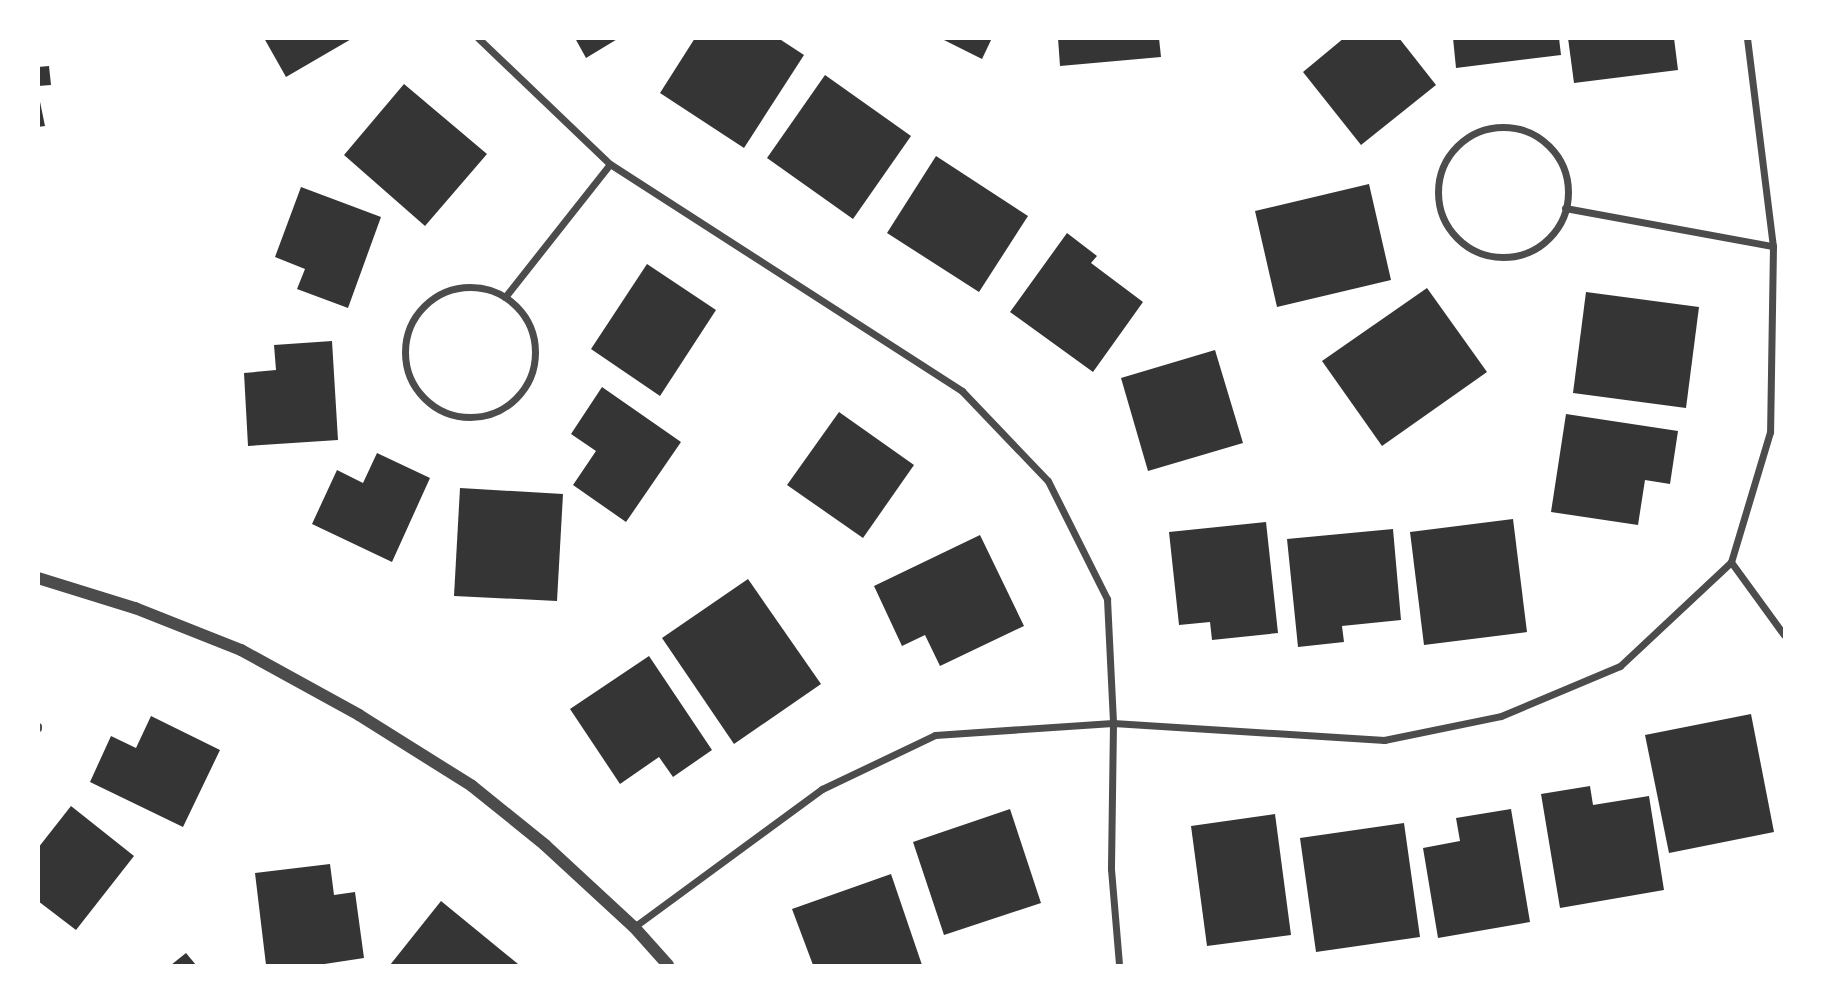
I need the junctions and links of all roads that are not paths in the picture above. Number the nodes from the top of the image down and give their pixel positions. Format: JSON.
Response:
{"nodes":[{"id":1,"x":478,"y":38,"type":"edge"},
{"id":2,"x":1747,"y":38,"type":"edge"},
{"id":3,"x":610,"y":164,"type":"junction"},
{"id":4,"x":1565,"y":208,"type":"junction"},
{"id":5,"x":1773,"y":246,"type":"junction"},
{"id":6,"x":505,"y":297,"type":"junction"},
{"id":7,"x":1731,"y":562,"type":"junction"},
{"id":8,"x":38,"y":578,"type":"edge"},
{"id":9,"x":1784,"y":635,"type":"edge"},
{"id":10,"x":1113,"y":723,"type":"junction"},
{"id":11,"x":634,"y":927,"type":"junction"},
{"id":12,"x":668,"y":965,"type":"edge"},
{"id":13,"x":1119,"y":965,"type":"edge"}],
"edges":[{"from":1,"to":3,"type":"street"},
{"from":2,"to":5,"type":"street"},
{"from":3,"to":6,"type":"street"},
{"from":3,"to":10,"type":"street"},
{"from":4,"to":4,"type":"street"},
{"from":4,"to":5,"type":"street"},
{"from":5,"to":7,"type":"street"},
{"from":6,"to":6,"type":"street"},
{"from":7,"to":9,"type":"street"},
{"from":7,"to":10,"type":"street"},
{"from":8,"to":11,"type":"street"},
{"from":10,"to":11,"type":"street"},
{"from":10,"to":13,"type":"street"},
{"from":11,"to":12,"type":"street"}]}
